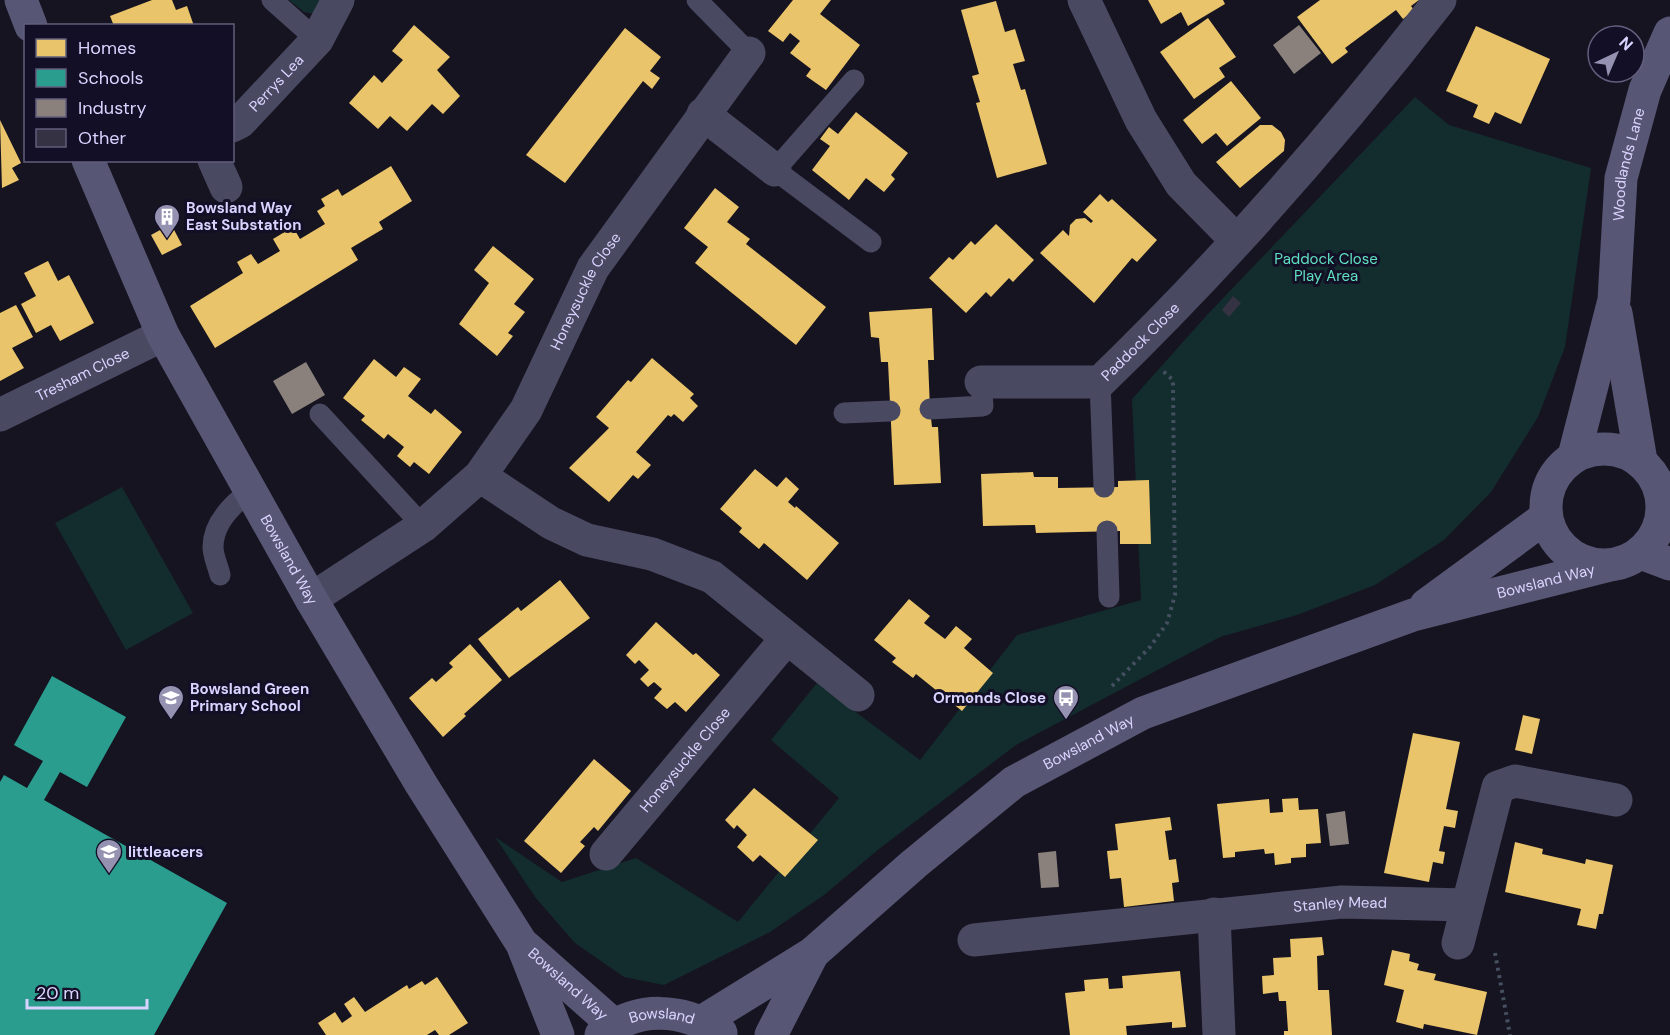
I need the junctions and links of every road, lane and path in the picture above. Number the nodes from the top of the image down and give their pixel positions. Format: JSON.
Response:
{"nodes":[{"id":1,"x":21,"y":0,"type":"edge"},
{"id":2,"x":272,"y":0,"type":"edge"},
{"id":3,"x":338,"y":0,"type":"edge"},
{"id":4,"x":697,"y":0,"type":"edge"},
{"id":5,"x":1084,"y":0,"type":"edge"},
{"id":6,"x":1440,"y":0,"type":"edge"},
{"id":7,"x":30,"y":24,"type":"edge"},
{"id":8,"x":1670,"y":33,"type":"edge"},
{"id":9,"x":317,"y":40,"type":"junction"},
{"id":10,"x":749,"y":53,"type":"joint"},
{"id":11,"x":854,"y":80,"type":"dead end"},
{"id":12,"x":703,"y":114,"type":"junction"},
{"id":13,"x":234,"y":125,"type":"edge"},
{"id":14,"x":89,"y":162,"type":"edge"},
{"id":15,"x":775,"y":170,"type":"junction"},
{"id":16,"x":1236,"y":240,"type":"junction"},
{"id":17,"x":871,"y":242,"type":"dead end"},
{"id":18,"x":1614,"y":300,"type":"junction"},
{"id":19,"x":163,"y":335,"type":"junction"},
{"id":20,"x":981,"y":382,"type":"joint"},
{"id":21,"x":1100,"y":382,"type":"junction"},
{"id":22,"x":930,"y":409,"type":"dead end"},
{"id":23,"x":890,"y":411,"type":"dead end"},
{"id":24,"x":844,"y":413,"type":"dead end"},
{"id":25,"x":320,"y":414,"type":"dead end"},
{"id":26,"x":0,"y":415,"type":"edge"},
{"id":27,"x":1574,"y":456,"type":"junction"},
{"id":28,"x":1641,"y":461,"type":"junction"},
{"id":29,"x":480,"y":476,"type":"junction"},
{"id":30,"x":1104,"y":487,"type":"dead end"},
{"id":31,"x":249,"y":492,"type":"junction"},
{"id":32,"x":1666,"y":504,"type":"edge"},
{"id":33,"x":1546,"y":517,"type":"junction"},
{"id":34,"x":423,"y":526,"type":"junction"},
{"id":35,"x":1107,"y":531,"type":"dead end"},
{"id":36,"x":1656,"y":558,"type":"edge"},
{"id":37,"x":1610,"y":565,"type":"junction"},
{"id":38,"x":220,"y":575,"type":"dead end"},
{"id":39,"x":1109,"y":597,"type":"dead end"},
{"id":40,"x":311,"y":599,"type":"junction"},
{"id":41,"x":1413,"y":615,"type":"junction"},
{"id":42,"x":787,"y":638,"type":"junction"},
{"id":43,"x":858,"y":695,"type":"dead end"},
{"id":44,"x":1616,"y":800,"type":"dead end"},
{"id":45,"x":606,"y":854,"type":"dead end"},
{"id":46,"x":1467,"y":904,"type":"junction"},
{"id":47,"x":1214,"y":914,"type":"junction"},
{"id":48,"x":974,"y":940,"type":"dead end"},
{"id":49,"x":1458,"y":943,"type":"joint"},
{"id":50,"x":522,"y":944,"type":"junction"},
{"id":51,"x":813,"y":953,"type":"junction"},
{"id":52,"x":713,"y":1028,"type":"edge"},
{"id":53,"x":607,"y":1030,"type":"edge"},
{"id":54,"x":558,"y":1035,"type":"edge"},
{"id":55,"x":771,"y":1035,"type":"edge"},
{"id":56,"x":1219,"y":1035,"type":"edge"},
{"id":57,"x":1510,"y":1035,"type":"edge"}],
"edges":[{"from":1,"to":7,"type":"street"},
{"from":2,"to":9,"type":"lane"},
{"from":3,"to":9,"type":"street","name":"Perrys Lea"},
{"from":4,"to":10,"type":"lane","name":"Honeysuckle Close"},
{"from":5,"to":16,"type":"street"},
{"from":6,"to":16,"type":"street","name":"Paddock Close"},
{"from":8,"to":18,"type":"street","name":"Woodlands Lane"},
{"from":9,"to":13,"type":"street","name":"Perrys Lea"},
{"from":10,"to":12,"type":"street","name":"Honeysuckle Close"},
{"from":11,"to":15,"type":"lane"},
{"from":12,"to":15,"type":"street"},
{"from":12,"to":29,"type":"street","name":"Honeysuckle Close"},
{"from":14,"to":19,"type":"street","name":"Bowsland Way"},
{"from":15,"to":17,"type":"lane"},
{"from":16,"to":21,"type":"street","name":"Paddock Close"},
{"from":18,"to":27,"type":"street","name":"Woodlands Lane"},
{"from":18,"to":28,"type":"street","name":"Woodlands Lane"},
{"from":19,"to":26,"type":"street","name":"Tresham Close"},
{"from":19,"to":31,"type":"street","name":"Bowsland Way"},
{"from":20,"to":21,"type":"street","name":"Paddock Close"},
{"from":20,"to":22,"type":"lane"},
{"from":21,"to":30,"type":"lane"},
{"from":23,"to":24,"type":"lane"},
{"from":25,"to":34,"type":"lane"},
{"from":27,"to":28,"type":"street"},
{"from":27,"to":33,"type":"street"},
{"from":28,"to":32,"type":"street"},
{"from":29,"to":34,"type":"street","name":"Honeysuckle Close"},
{"from":29,"to":42,"type":"street"},
{"from":31,"to":38,"type":"lane"},
{"from":31,"to":40,"type":"street","name":"Bowsland Way"},
{"from":32,"to":36,"type":"street"},
{"from":33,"to":37,"type":"street"},
{"from":33,"to":41,"type":"street","name":"Bowsland Way"},
{"from":34,"to":40,"type":"street","name":"Honeysuckle Close"},
{"from":35,"to":39,"type":"lane"},
{"from":36,"to":37,"type":"street"},
{"from":37,"to":41,"type":"street","name":"Bowsland Way"},
{"from":40,"to":50,"type":"street","name":"Bowsland Way"},
{"from":41,"to":51,"type":"street","name":"Bowsland Way"},
{"from":42,"to":43,"type":"street"},
{"from":42,"to":45,"type":"street","name":"Honeysuckle Close"},
{"from":44,"to":46,"type":"street"},
{"from":46,"to":47,"type":"street","name":"Stanley Mead"},
{"from":46,"to":49,"type":"street"},
{"from":47,"to":48,"type":"street","name":"Stanley Mead"},
{"from":47,"to":56,"type":"street"},
{"from":49,"to":57,"type":"path"},
{"from":50,"to":53,"type":"street","name":"Bowsland Way"},
{"from":50,"to":54,"type":"street","name":"Bowsland Way"},
{"from":51,"to":52,"type":"street","name":"Bowsland Way"},
{"from":51,"to":55,"type":"street","name":"Bowsland Way"},
{"from":52,"to":53,"type":"street","name":"Bowsland"}]}
